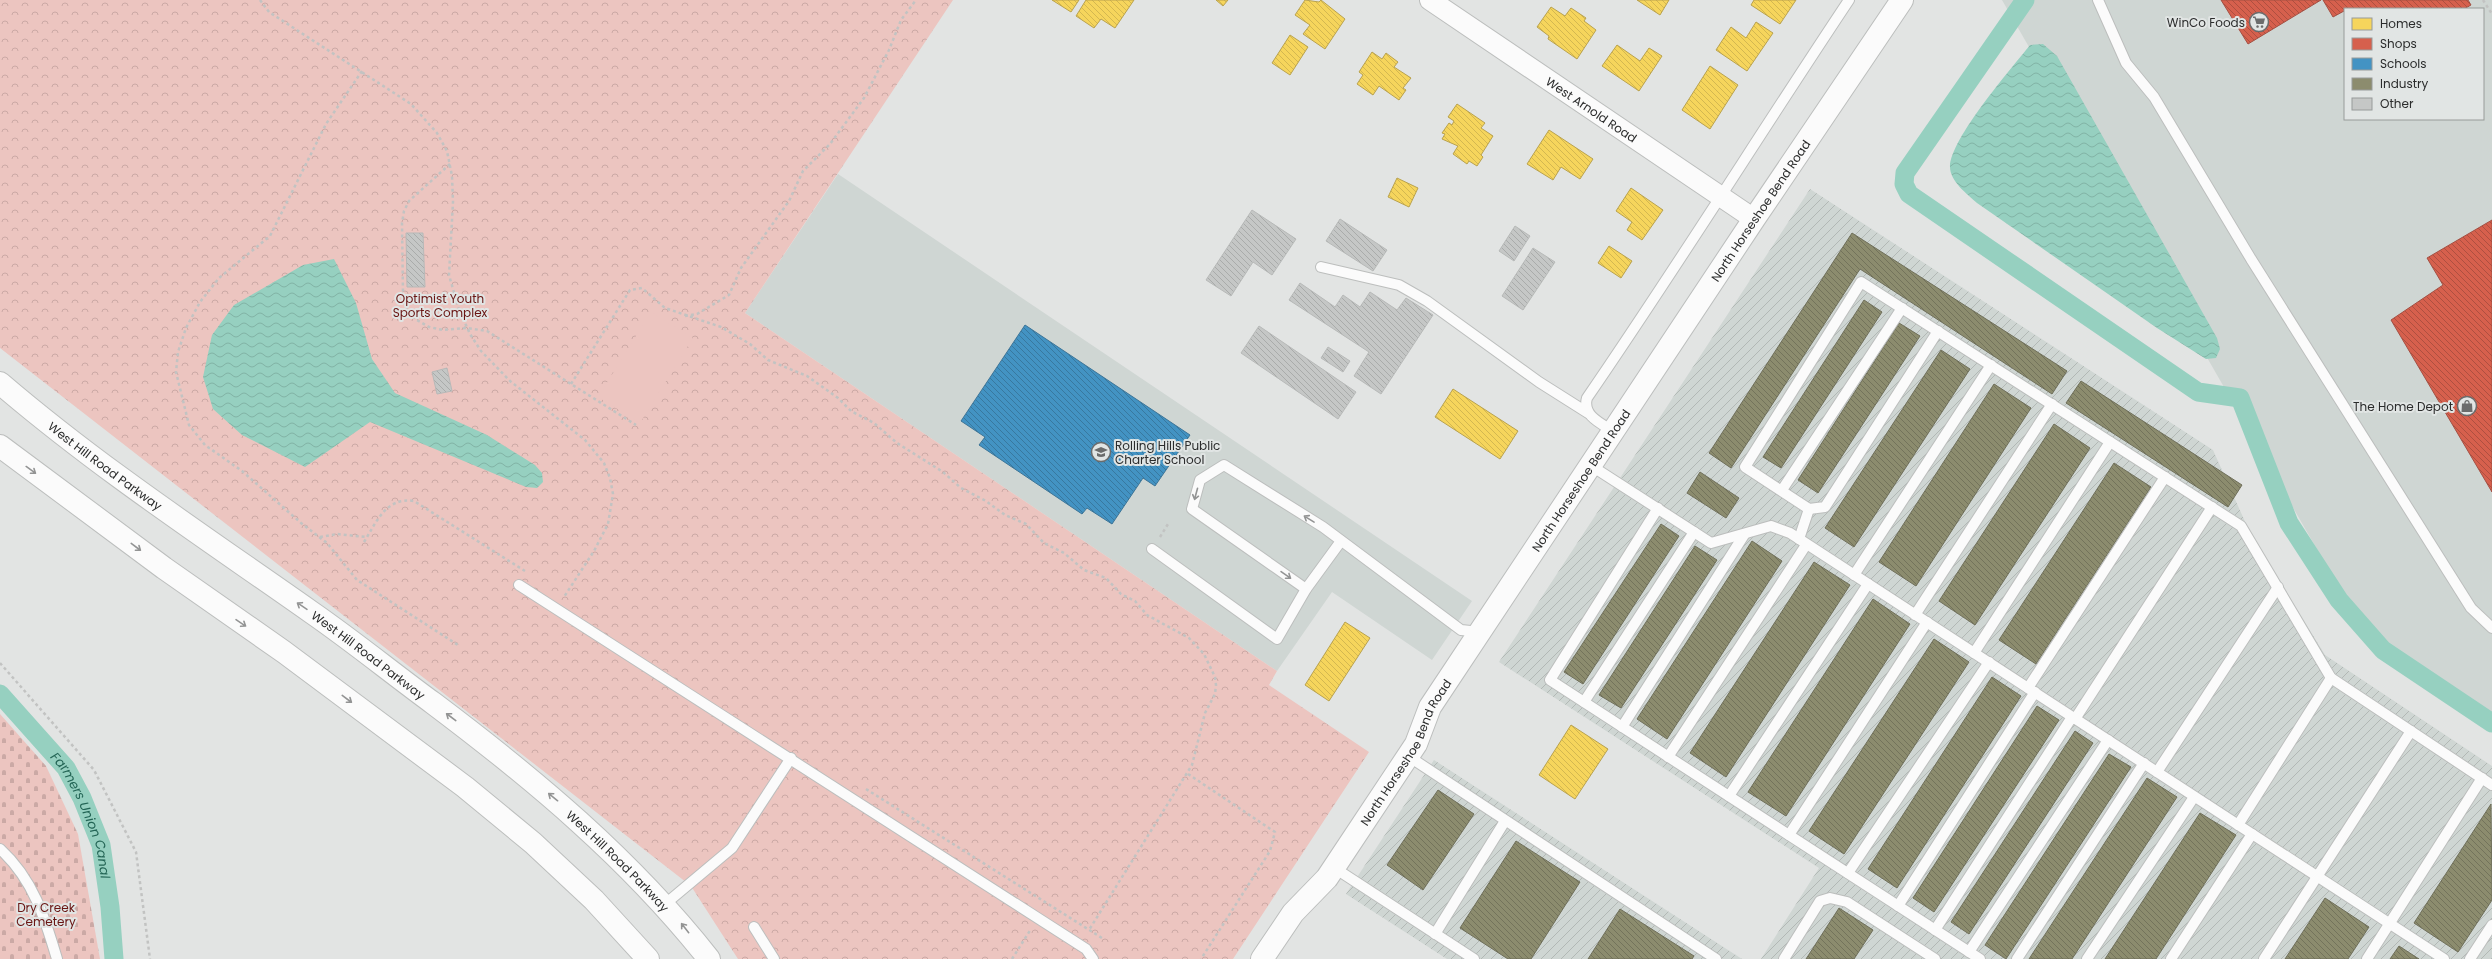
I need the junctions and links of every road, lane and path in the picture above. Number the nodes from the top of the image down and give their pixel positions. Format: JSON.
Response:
{"nodes":[{"id":1,"x":260,"y":0,"type":"edge"},
{"id":2,"x":916,"y":0,"type":"edge"},
{"id":3,"x":1430,"y":0,"type":"edge"},
{"id":4,"x":1849,"y":0,"type":"edge"},
{"id":5,"x":1902,"y":0,"type":"edge"},
{"id":6,"x":2098,"y":0,"type":"edge"},
{"id":7,"x":2483,"y":0,"type":"edge"},
{"id":8,"x":2492,"y":14,"type":"edge"},
{"id":9,"x":362,"y":71,"type":"junction"},
{"id":10,"x":450,"y":164,"type":"junction"},
{"id":11,"x":1720,"y":195,"type":"junction"},
{"id":12,"x":1754,"y":219,"type":"junction"},
{"id":13,"x":1321,"y":267,"type":"dead end"},
{"id":14,"x":1902,"y":308,"type":"junction"},
{"id":15,"x":683,"y":316,"type":"junction"},
{"id":16,"x":467,"y":328,"type":"junction"},
{"id":17,"x":1938,"y":331,"type":"junction"},
{"id":18,"x":1991,"y":365,"type":"junction"},
{"id":19,"x":0,"y":383,"type":"edge"},
{"id":20,"x":571,"y":384,"type":"junction"},
{"id":21,"x":2052,"y":404,"type":"junction"},
{"id":22,"x":1588,"y":413,"type":"junction"},
{"id":23,"x":636,"y":425,"type":"dead end"},
{"id":24,"x":1613,"y":431,"type":"junction"},
{"id":25,"x":2110,"y":442,"type":"junction"},
{"id":26,"x":0,"y":446,"type":"edge"},
{"id":27,"x":1590,"y":465,"type":"junction"},
{"id":28,"x":2165,"y":477,"type":"junction"},
{"id":29,"x":1782,"y":490,"type":"junction"},
{"id":30,"x":2212,"y":507,"type":"junction"},
{"id":31,"x":1658,"y":508,"type":"junction"},
{"id":32,"x":1809,"y":509,"type":"junction"},
{"id":33,"x":1694,"y":532,"type":"junction"},
{"id":34,"x":1744,"y":535,"type":"junction"},
{"id":35,"x":320,"y":537,"type":"junction"},
{"id":36,"x":366,"y":537,"type":"dead end"},
{"id":37,"x":1341,"y":541,"type":"junction"},
{"id":38,"x":1803,"y":542,"type":"junction"},
{"id":39,"x":1152,"y":549,"type":"dead end"},
{"id":40,"x":1854,"y":575,"type":"junction"},
{"id":41,"x":1868,"y":584,"type":"junction"},
{"id":42,"x":519,"y":585,"type":"dead end"},
{"id":43,"x":2278,"y":587,"type":"junction"},
{"id":44,"x":1306,"y":589,"type":"junction"},
{"id":45,"x":564,"y":597,"type":"dead end"},
{"id":46,"x":1916,"y":615,"type":"junction"},
{"id":47,"x":1927,"y":622,"type":"junction"},
{"id":48,"x":2492,"y":628,"type":"edge"},
{"id":49,"x":1480,"y":632,"type":"junction"},
{"id":50,"x":458,"y":645,"type":"dead end"},
{"id":51,"x":1974,"y":653,"type":"junction"},
{"id":52,"x":1989,"y":662,"type":"junction"},
{"id":53,"x":0,"y":663,"type":"edge"},
{"id":54,"x":2331,"y":678,"type":"junction"},
{"id":55,"x":2032,"y":690,"type":"junction"},
{"id":56,"x":1584,"y":702,"type":"junction"},
{"id":57,"x":2074,"y":718,"type":"junction"},
{"id":58,"x":1622,"y":727,"type":"junction"},
{"id":59,"x":2411,"y":731,"type":"junction"},
{"id":60,"x":2108,"y":740,"type":"junction"},
{"id":61,"x":1408,"y":756,"type":"junction"},
{"id":62,"x":1668,"y":757,"type":"junction"},
{"id":63,"x":791,"y":758,"type":"junction"},
{"id":64,"x":2144,"y":763,"type":"junction"},
{"id":65,"x":2157,"y":772,"type":"junction"},
{"id":66,"x":1188,"y":774,"type":"junction"},
{"id":67,"x":2482,"y":778,"type":"junction"},
{"id":68,"x":2492,"y":785,"type":"edge"},
{"id":69,"x":1729,"y":796,"type":"junction"},
{"id":70,"x":2194,"y":797,"type":"junction"},
{"id":71,"x":1505,"y":821,"type":"junction"},
{"id":72,"x":2238,"y":825,"type":"junction"},
{"id":73,"x":2252,"y":834,"type":"junction"},
{"id":74,"x":1789,"y":835,"type":"junction"},
{"id":75,"x":0,"y":849,"type":"edge"},
{"id":76,"x":1333,"y":867,"type":"junction"},
{"id":77,"x":1848,"y":873,"type":"junction"},
{"id":78,"x":2317,"y":877,"type":"junction"},
{"id":79,"x":664,"y":905,"type":"junction"},
{"id":80,"x":1898,"y":906,"type":"junction"},
{"id":81,"x":2390,"y":924,"type":"junction"},
{"id":82,"x":2492,"y":925,"type":"edge"},
{"id":83,"x":754,"y":927,"type":"dead end"},
{"id":84,"x":1032,"y":927,"type":"dead end"},
{"id":85,"x":1089,"y":930,"type":"dead end"},
{"id":86,"x":1934,"y":930,"type":"junction"},
{"id":87,"x":1435,"y":934,"type":"junction"},
{"id":88,"x":1969,"y":952,"type":"junction"},
{"id":89,"x":57,"y":959,"type":"edge"},
{"id":90,"x":150,"y":959,"type":"edge"},
{"id":91,"x":648,"y":959,"type":"edge"},
{"id":92,"x":709,"y":959,"type":"edge"},
{"id":93,"x":774,"y":959,"type":"edge"},
{"id":94,"x":1012,"y":959,"type":"edge"},
{"id":95,"x":1093,"y":959,"type":"edge"},
{"id":96,"x":1200,"y":959,"type":"edge"},
{"id":97,"x":1262,"y":959,"type":"edge"},
{"id":98,"x":1474,"y":959,"type":"edge"},
{"id":99,"x":1716,"y":959,"type":"edge"},
{"id":100,"x":1784,"y":959,"type":"edge"},
{"id":101,"x":1935,"y":959,"type":"edge"},
{"id":102,"x":1980,"y":959,"type":"edge"},
{"id":103,"x":2017,"y":959,"type":"edge"},
{"id":104,"x":2087,"y":959,"type":"edge"},
{"id":105,"x":2172,"y":959,"type":"edge"},
{"id":106,"x":2264,"y":959,"type":"edge"},
{"id":107,"x":2367,"y":959,"type":"edge"},
{"id":108,"x":2444,"y":959,"type":"edge"},
{"id":109,"x":2470,"y":959,"type":"edge"}],
"edges":[{"from":1,"to":9,"type":"path"},
{"from":2,"to":15,"type":"path"},
{"from":3,"to":11,"type":"street","name":"West Arnold Road"},
{"from":4,"to":11,"type":"lane"},
{"from":5,"to":12,"type":"street","name":"North Horseshoe Bend Road"},
{"from":6,"to":48,"type":"lane"},
{"from":7,"to":8,"type":"path"},
{"from":9,"to":10,"type":"path"},
{"from":9,"to":35,"type":"path"},
{"from":10,"to":16,"type":"path"},
{"from":10,"to":16,"type":"path"},
{"from":11,"to":12,"type":"street","name":"West Arnold Road"},
{"from":11,"to":22,"type":"lane"},
{"from":12,"to":24,"type":"street","name":"North Horseshoe Bend Road"},
{"from":13,"to":22,"type":"lane"},
{"from":14,"to":17,"type":"lane"},
{"from":14,"to":29,"type":"lane"},
{"from":14,"to":29,"type":"lane"},
{"from":15,"to":20,"type":"path"},
{"from":15,"to":66,"type":"path"},
{"from":16,"to":20,"type":"path"},
{"from":16,"to":45,"type":"path"},
{"from":17,"to":18,"type":"lane"},
{"from":17,"to":32,"type":"lane"},
{"from":18,"to":21,"type":"lane"},
{"from":18,"to":40,"type":"lane"},
{"from":79,"to":19,"type":"street","name":"West Hill Road Parkway","one_way":true},
{"from":20,"to":23,"type":"path"},
{"from":21,"to":25,"type":"lane"},
{"from":21,"to":46,"type":"lane"},
{"from":22,"to":24,"type":"lane"},
{"from":24,"to":27,"type":"street","name":"North Horseshoe Bend Road"},
{"from":25,"to":28,"type":"lane"},
{"from":25,"to":51,"type":"lane"},
{"from":26,"to":91,"type":"street","one_way":true},
{"from":27,"to":31,"type":"lane"},
{"from":27,"to":49,"type":"street","name":"North Horseshoe Bend Road"},
{"from":28,"to":30,"type":"lane"},
{"from":28,"to":55,"type":"lane"},
{"from":29,"to":32,"type":"lane"},
{"from":30,"to":43,"type":"lane"},
{"from":30,"to":57,"type":"lane"},
{"from":31,"to":33,"type":"lane"},
{"from":31,"to":56,"type":"lane"},
{"from":32,"to":38,"type":"lane"},
{"from":33,"to":34,"type":"lane"},
{"from":33,"to":56,"type":"lane"},
{"from":34,"to":38,"type":"lane"},
{"from":34,"to":58,"type":"lane"},
{"from":35,"to":36,"type":"path"},
{"from":35,"to":50,"type":"path"},
{"from":37,"to":44,"type":"lane"},
{"from":37,"to":44,"type":"lane","one_way":true},
{"from":37,"to":49,"type":"lane"},
{"from":38,"to":40,"type":"lane"},
{"from":38,"to":62,"type":"lane"},
{"from":39,"to":44,"type":"lane"},
{"from":40,"to":41,"type":"lane"},
{"from":41,"to":46,"type":"lane"},
{"from":41,"to":69,"type":"lane"},
{"from":42,"to":63,"type":"lane"},
{"from":43,"to":54,"type":"lane"},
{"from":43,"to":65,"type":"lane"},
{"from":46,"to":47,"type":"lane"},
{"from":47,"to":51,"type":"lane"},
{"from":47,"to":74,"type":"lane"},
{"from":49,"to":61,"type":"street","name":"North Horseshoe Bend Road"},
{"from":51,"to":52,"type":"lane"},
{"from":52,"to":55,"type":"lane"},
{"from":52,"to":77,"type":"lane"},
{"from":53,"to":90,"type":"path"},
{"from":54,"to":59,"type":"lane"},
{"from":54,"to":72,"type":"lane"},
{"from":55,"to":57,"type":"lane"},
{"from":55,"to":80,"type":"lane"},
{"from":56,"to":58,"type":"lane"},
{"from":57,"to":60,"type":"lane"},
{"from":57,"to":86,"type":"lane"},
{"from":58,"to":62,"type":"lane"},
{"from":59,"to":67,"type":"lane"},
{"from":59,"to":78,"type":"lane"},
{"from":60,"to":64,"type":"lane"},
{"from":60,"to":88,"type":"lane"},
{"from":61,"to":71,"type":"lane"},
{"from":61,"to":76,"type":"street","name":"North Horseshoe Bend Road"},
{"from":62,"to":69,"type":"lane"},
{"from":63,"to":79,"type":"lane"},
{"from":63,"to":95,"type":"lane"},
{"from":64,"to":65,"type":"lane"},
{"from":64,"to":103,"type":"lane"},
{"from":65,"to":70,"type":"lane"},
{"from":66,"to":85,"type":"path"},
{"from":66,"to":96,"type":"path"},
{"from":67,"to":68,"type":"lane"},
{"from":67,"to":81,"type":"lane"},
{"from":69,"to":74,"type":"lane"},
{"from":70,"to":72,"type":"lane"},
{"from":70,"to":104,"type":"lane"},
{"from":71,"to":87,"type":"lane"},
{"from":71,"to":99,"type":"lane"},
{"from":72,"to":73,"type":"lane"},
{"from":73,"to":78,"type":"lane"},
{"from":73,"to":105,"type":"lane"},
{"from":74,"to":77,"type":"lane"},
{"from":75,"to":89,"type":"lane"},
{"from":76,"to":87,"type":"lane"},
{"from":76,"to":97,"type":"street","name":"North Horseshoe Bend Road"},
{"from":77,"to":80,"type":"lane"},
{"from":78,"to":81,"type":"lane"},
{"from":78,"to":106,"type":"lane"},
{"from":92,"to":79,"type":"street","name":"West Hill Road Parkway","one_way":true},
{"from":80,"to":86,"type":"lane"},
{"from":81,"to":107,"type":"lane"},
{"from":81,"to":108,"type":"lane"},
{"from":82,"to":109,"type":"lane"},
{"from":83,"to":93,"type":"lane"},
{"from":84,"to":94,"type":"path"},
{"from":86,"to":88,"type":"lane"},
{"from":87,"to":98,"type":"lane"},
{"from":88,"to":102,"type":"lane"},
{"from":100,"to":101,"type":"lane"}]}
